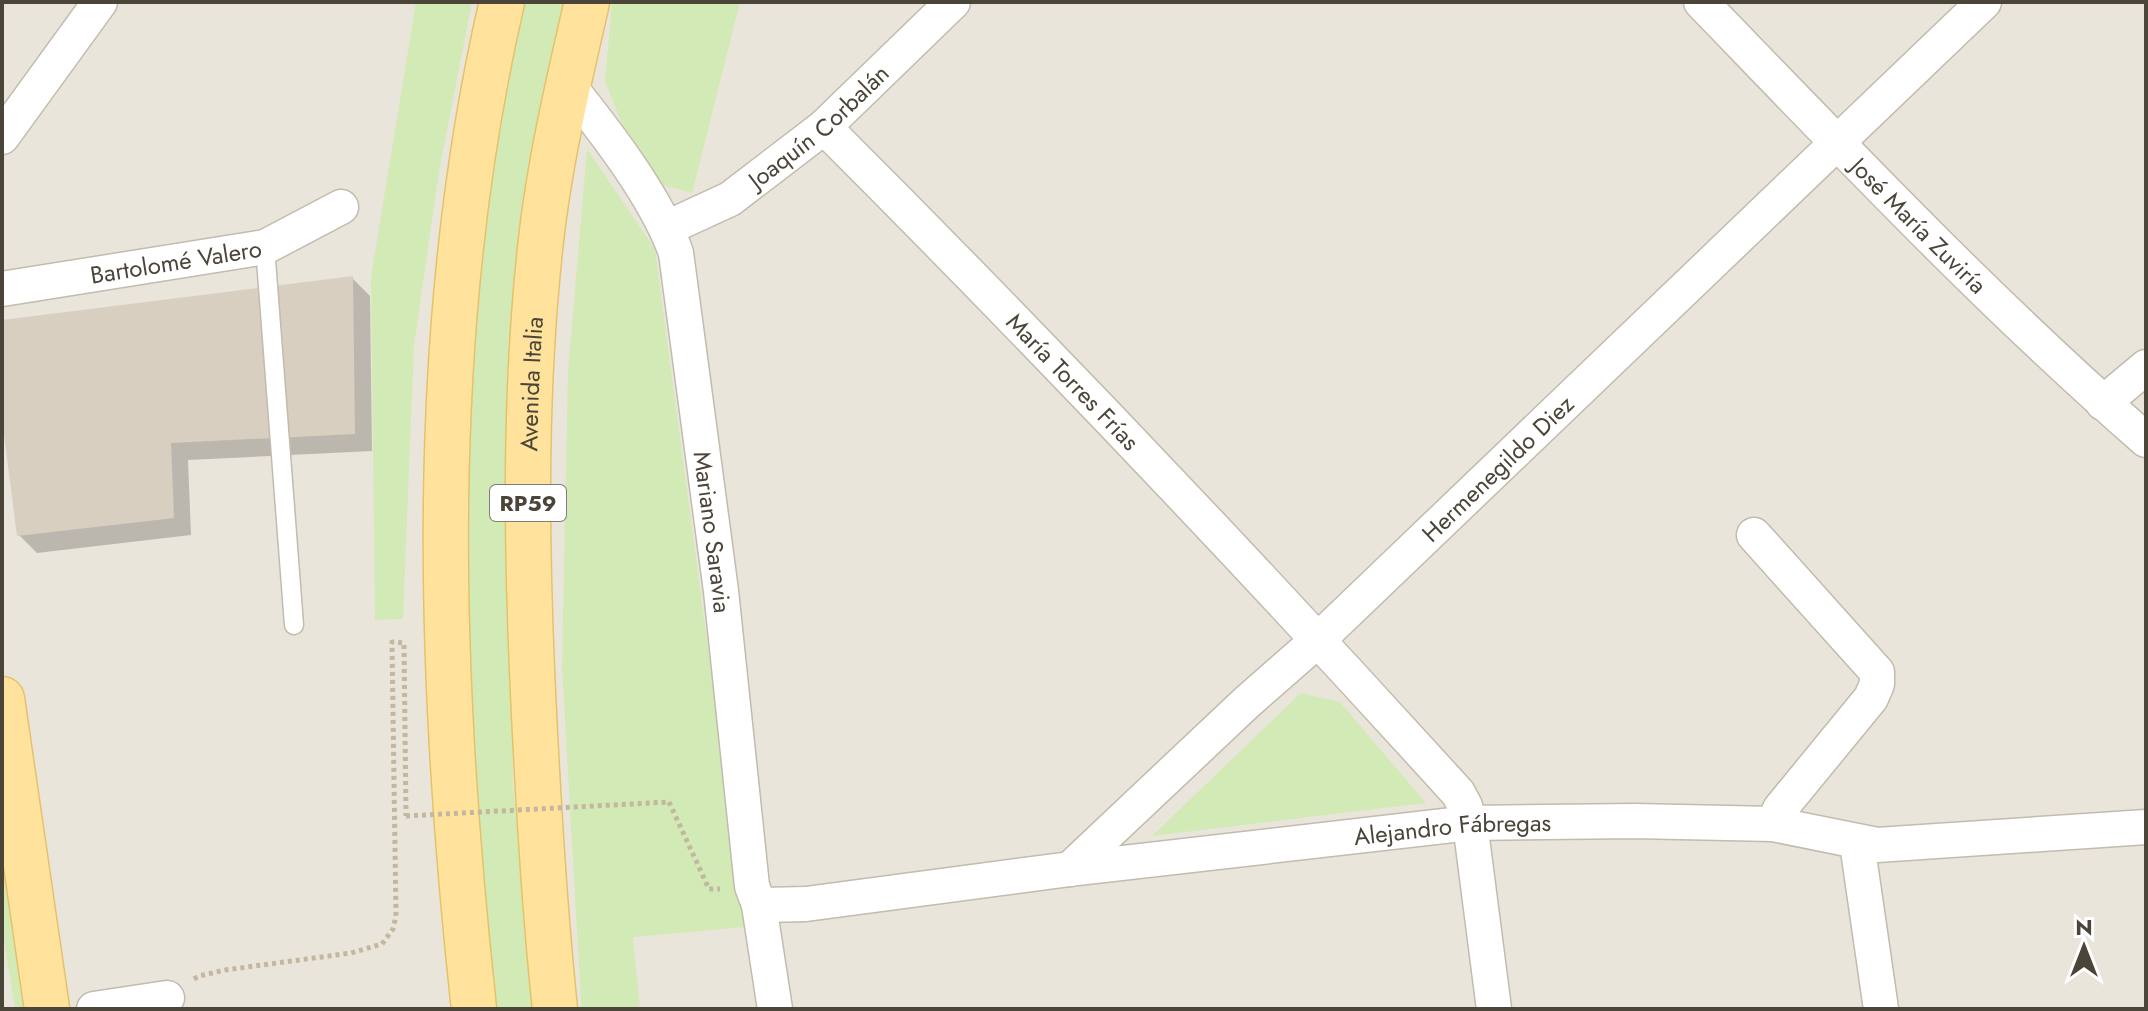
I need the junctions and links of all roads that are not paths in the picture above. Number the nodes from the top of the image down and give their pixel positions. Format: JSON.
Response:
{"nodes":[{"id":1,"x":100,"y":2,"type":"edge"},
{"id":2,"x":502,"y":2,"type":"edge"},
{"id":3,"x":587,"y":2,"type":"edge"},
{"id":4,"x":953,"y":2,"type":"edge"},
{"id":5,"x":1701,"y":2,"type":"edge"},
{"id":6,"x":1984,"y":2,"type":"edge"},
{"id":7,"x":568,"y":85,"type":"junction"},
{"id":8,"x":824,"y":127,"type":"junction"},
{"id":9,"x":2,"y":137,"type":"edge"},
{"id":10,"x":1837,"y":142,"type":"junction"},
{"id":11,"x":341,"y":207,"type":"dead end"},
{"id":12,"x":667,"y":228,"type":"junction"},
{"id":13,"x":265,"y":247,"type":"junction"},
{"id":14,"x":2,"y":289,"type":"edge"},
{"id":15,"x":2146,"y":367,"type":"edge"},
{"id":16,"x":2103,"y":403,"type":"junction"},
{"id":17,"x":2146,"y":440,"type":"edge"},
{"id":18,"x":1754,"y":535,"type":"dead end"},
{"id":19,"x":294,"y":625,"type":"dead end"},
{"id":20,"x":1319,"y":639,"type":"junction"},
{"id":21,"x":2,"y":699,"type":"edge"},
{"id":22,"x":1470,"y":823,"type":"junction"},
{"id":23,"x":1773,"y":824,"type":"junction"},
{"id":24,"x":2146,"y":827,"type":"edge"},
{"id":25,"x":1857,"y":843,"type":"junction"},
{"id":26,"x":1070,"y":869,"type":"junction"},
{"id":27,"x":755,"y":896,"type":"junction"},
{"id":28,"x":167,"y":998,"type":"road end"},
{"id":29,"x":47,"y":1009,"type":"edge"},
{"id":30,"x":94,"y":1009,"type":"edge"},
{"id":31,"x":474,"y":1009,"type":"edge"},
{"id":32,"x":555,"y":1009,"type":"edge"},
{"id":33,"x":775,"y":1009,"type":"edge"},
{"id":34,"x":1494,"y":1009,"type":"edge"},
{"id":35,"x":1881,"y":1009,"type":"edge"}],
"edges":[{"from":1,"to":9,"type":"street"},
{"from":2,"to":31,"type":"main road"},
{"from":3,"to":7,"type":"main road","name":"Avenida Italia","number":"RP59"},
{"from":4,"to":8,"type":"street","name":"Joaquín Corbalán"},
{"from":5,"to":10,"type":"street","name":"José María Zuviría"},
{"from":6,"to":10,"type":"street","name":"Hermenegildo Diez"},
{"from":7,"to":12,"type":"street","name":"Mariano Saravia"},
{"from":7,"to":32,"type":"main road","name":"Avenida Italia","number":"RP59"},
{"from":8,"to":12,"type":"street","name":"Joaquín Corbalán"},
{"from":8,"to":20,"type":"street","name":"María Torres Frías"},
{"from":10,"to":16,"type":"street","name":"José María Zuviría"},
{"from":10,"to":20,"type":"street","name":"Hermenegildo Diez"},
{"from":11,"to":13,"type":"street","name":"Bartolomé Valero"},
{"from":12,"to":27,"type":"street","name":"Mariano Saravia"},
{"from":13,"to":14,"type":"street","name":"Bartolomé Valero"},
{"from":13,"to":19,"type":"lane"},
{"from":15,"to":16,"type":"street"},
{"from":16,"to":17,"type":"street","name":"José María Zuviría"},
{"from":18,"to":23,"type":"street"},
{"from":20,"to":22,"type":"street"},
{"from":20,"to":26,"type":"street","name":"Hermenegildo Diez"},
{"from":21,"to":29,"type":"main road"},
{"from":22,"to":23,"type":"street","name":"Alejandro Fábregas"},
{"from":22,"to":26,"type":"street","name":"Alejandro Fábregas"},
{"from":22,"to":34,"type":"street"},
{"from":23,"to":25,"type":"street","name":"Alejandro Fábregas"},
{"from":24,"to":25,"type":"street","name":"Alejandro Fábregas"},
{"from":25,"to":35,"type":"street"},
{"from":26,"to":27,"type":"street","name":"Alejandro Fábregas"},
{"from":27,"to":33,"type":"street","name":"Mariano Saravia"},
{"from":28,"to":30,"type":"street"}]}
